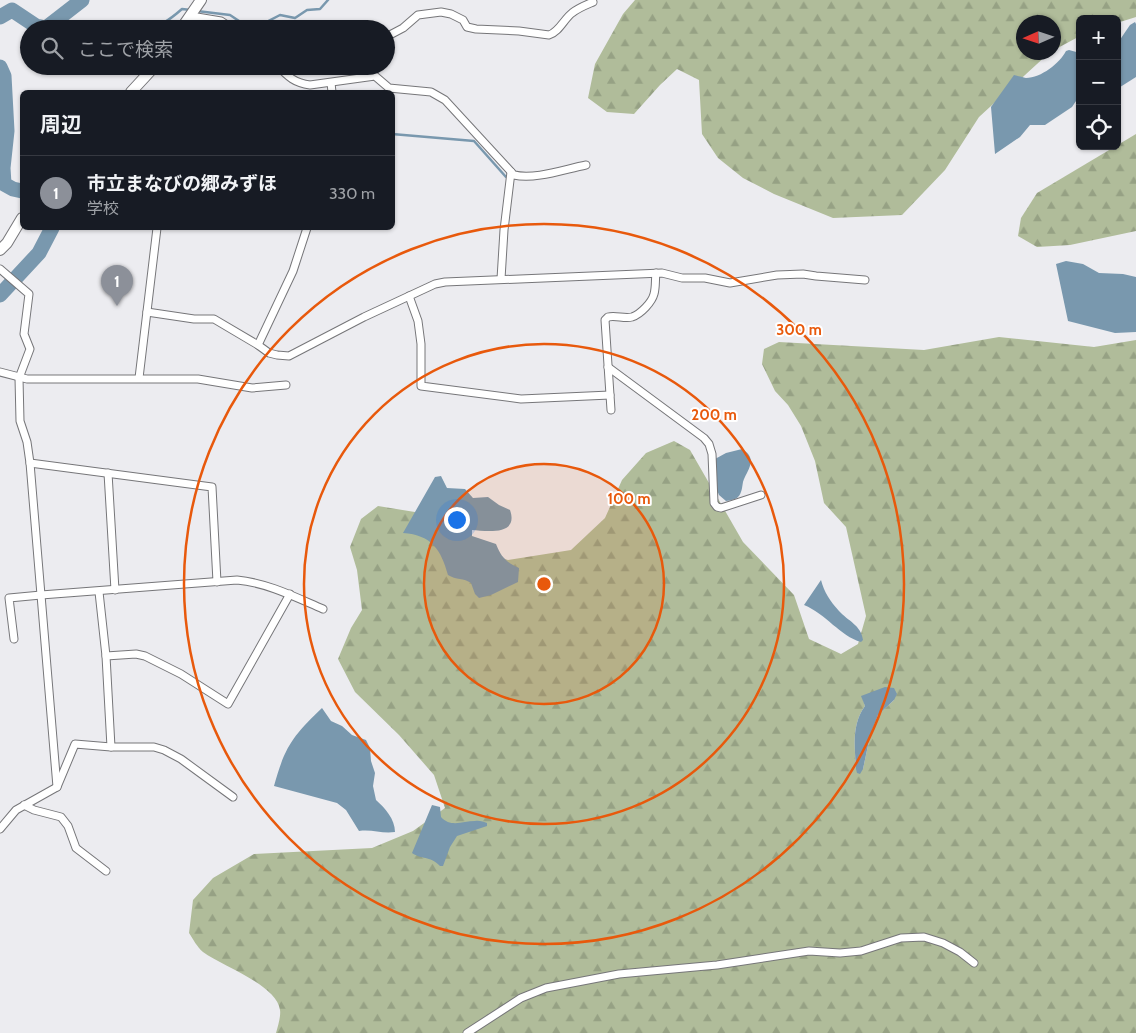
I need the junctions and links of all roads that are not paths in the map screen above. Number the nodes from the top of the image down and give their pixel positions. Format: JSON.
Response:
{"nodes":[{"id":1,"x":593,"y":2,"type":"dead end"},
{"id":2,"x":199,"y":3,"type":"edge"},
{"id":3,"x":191,"y":16,"type":"junction"},
{"id":4,"x":188,"y":20,"type":"edge"},
{"id":5,"x":215,"y":20,"type":"edge"},
{"id":6,"x":395,"y":32,"type":"edge"},
{"id":7,"x":147,"y":75,"type":"edge"},
{"id":8,"x":286,"y":75,"type":"edge"},
{"id":9,"x":366,"y":76,"type":"joint"},
{"id":10,"x":331,"y":83,"type":"junction"},
{"id":11,"x":133,"y":90,"type":"edge"},
{"id":12,"x":332,"y":90,"type":"edge"},
{"id":13,"x":586,"y":165,"type":"dead end"},
{"id":14,"x":511,"y":172,"type":"junction"},
{"id":15,"x":20,"y":221,"type":"edge"},
{"id":16,"x":157,"y":230,"type":"edge"},
{"id":17,"x":306,"y":230,"type":"edge"},
{"id":18,"x":0,"y":250,"type":"edge"},
{"id":19,"x":3,"y":272,"type":"edge"},
{"id":20,"x":656,"y":273,"type":"junction"},
{"id":21,"x":501,"y":279,"type":"junction"},
{"id":22,"x":865,"y":280,"type":"dead end"},
{"id":23,"x":410,"y":296,"type":"junction"},
{"id":24,"x":147,"y":312,"type":"junction"},
{"id":25,"x":258,"y":345,"type":"junction"},
{"id":26,"x":608,"y":367,"type":"junction"},
{"id":27,"x":0,"y":372,"type":"edge"},
{"id":28,"x":19,"y":378,"type":"junction"},
{"id":29,"x":139,"y":378,"type":"junction"},
{"id":30,"x":286,"y":385,"type":"dead end"},
{"id":31,"x":610,"y":395,"type":"junction"},
{"id":32,"x":610,"y":410,"type":"dead end"},
{"id":33,"x":30,"y":463,"type":"junction"},
{"id":34,"x":108,"y":473,"type":"junction"},
{"id":35,"x":761,"y":495,"type":"dead end"},
{"id":36,"x":217,"y":582,"type":"junction"},
{"id":37,"x":115,"y":590,"type":"junction"},
{"id":38,"x":99,"y":592,"type":"junction"},
{"id":39,"x":290,"y":594,"type":"junction"},
{"id":40,"x":42,"y":595,"type":"junction"},
{"id":41,"x":323,"y":609,"type":"dead end"},
{"id":42,"x":14,"y":639,"type":"dead end"},
{"id":43,"x":106,"y":656,"type":"junction"},
{"id":44,"x":111,"y":747,"type":"junction"},
{"id":45,"x":57,"y":787,"type":"junction"},
{"id":46,"x":233,"y":797,"type":"dead end"},
{"id":47,"x":24,"y":805,"type":"junction"},
{"id":48,"x":0,"y":829,"type":"edge"},
{"id":49,"x":106,"y":872,"type":"dead end"},
{"id":50,"x":974,"y":963,"type":"dead end"},
{"id":51,"x":467,"y":1033,"type":"edge"}],
"edges":[{"from":1,"to":6,"type":"street"},
{"from":2,"to":3,"type":"main road"},
{"from":3,"to":4,"type":"main road"},
{"from":3,"to":5,"type":"street"},
{"from":7,"to":11,"type":"main road"},
{"from":8,"to":10,"type":"street"},
{"from":9,"to":10,"type":"street"},
{"from":9,"to":14,"type":"street"},
{"from":10,"to":12,"type":"street"},
{"from":13,"to":14,"type":"street"},
{"from":14,"to":21,"type":"street"},
{"from":15,"to":18,"type":"main road"},
{"from":16,"to":24,"type":"street"},
{"from":17,"to":25,"type":"street"},
{"from":19,"to":28,"type":"street"},
{"from":20,"to":21,"type":"street"},
{"from":20,"to":22,"type":"street"},
{"from":20,"to":26,"type":"street"},
{"from":21,"to":23,"type":"street"},
{"from":23,"to":25,"type":"street"},
{"from":23,"to":31,"type":"street"},
{"from":24,"to":25,"type":"street"},
{"from":24,"to":29,"type":"street"},
{"from":26,"to":31,"type":"street"},
{"from":26,"to":35,"type":"street"},
{"from":27,"to":28,"type":"street"},
{"from":28,"to":29,"type":"street"},
{"from":28,"to":33,"type":"street"},
{"from":29,"to":30,"type":"street"},
{"from":31,"to":32,"type":"street"},
{"from":33,"to":34,"type":"street"},
{"from":33,"to":40,"type":"street"},
{"from":34,"to":36,"type":"street"},
{"from":34,"to":37,"type":"street"},
{"from":36,"to":37,"type":"street"},
{"from":36,"to":39,"type":"street"},
{"from":37,"to":38,"type":"street"},
{"from":38,"to":40,"type":"street"},
{"from":38,"to":43,"type":"street"},
{"from":39,"to":41,"type":"street"},
{"from":39,"to":43,"type":"street"},
{"from":40,"to":42,"type":"street"},
{"from":40,"to":45,"type":"street"},
{"from":43,"to":44,"type":"street"},
{"from":44,"to":45,"type":"street"},
{"from":44,"to":46,"type":"street"},
{"from":45,"to":47,"type":"street"},
{"from":47,"to":48,"type":"street"},
{"from":47,"to":49,"type":"street"},
{"from":50,"to":51,"type":"street"}]}
